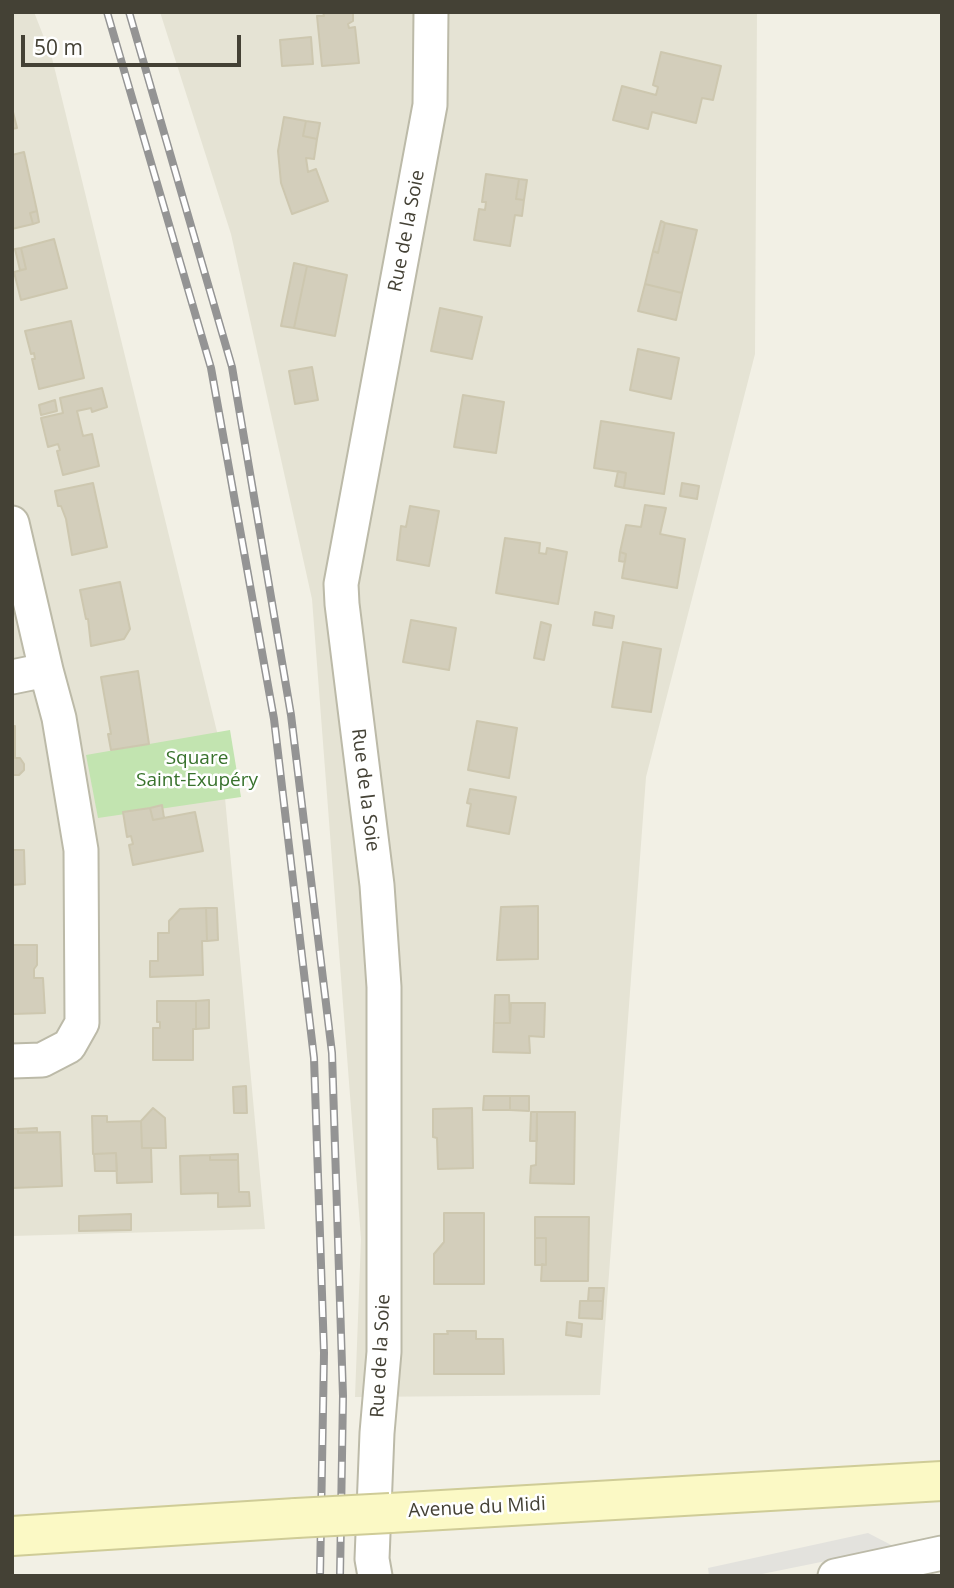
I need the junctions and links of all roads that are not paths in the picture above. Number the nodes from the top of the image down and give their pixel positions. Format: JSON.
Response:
{"nodes":[{"id":1,"x":431,"y":12,"type":"edge"},
{"id":2,"x":12,"y":523,"type":"edge"},
{"id":3,"x":46,"y":670,"type":"junction"},
{"id":4,"x":12,"y":677,"type":"edge"},
{"id":5,"x":12,"y":1060,"type":"edge"},
{"id":6,"x":942,"y":1482,"type":"edge"},
{"id":7,"x":12,"y":1536,"type":"edge"},
{"id":8,"x":942,"y":1553,"type":"edge"},
{"id":9,"x":375,"y":1576,"type":"edge"},
{"id":10,"x":835,"y":1576,"type":"edge"}],
"edges":[{"from":1,"to":9,"type":"street","name":"Rue de la Soie"},
{"from":2,"to":3,"type":"street"},
{"from":3,"to":4,"type":"street"},
{"from":3,"to":5,"type":"street"},
{"from":6,"to":7,"type":"main road","name":"Avenue du Midi","bridge":true},
{"from":8,"to":10,"type":"street"}]}
